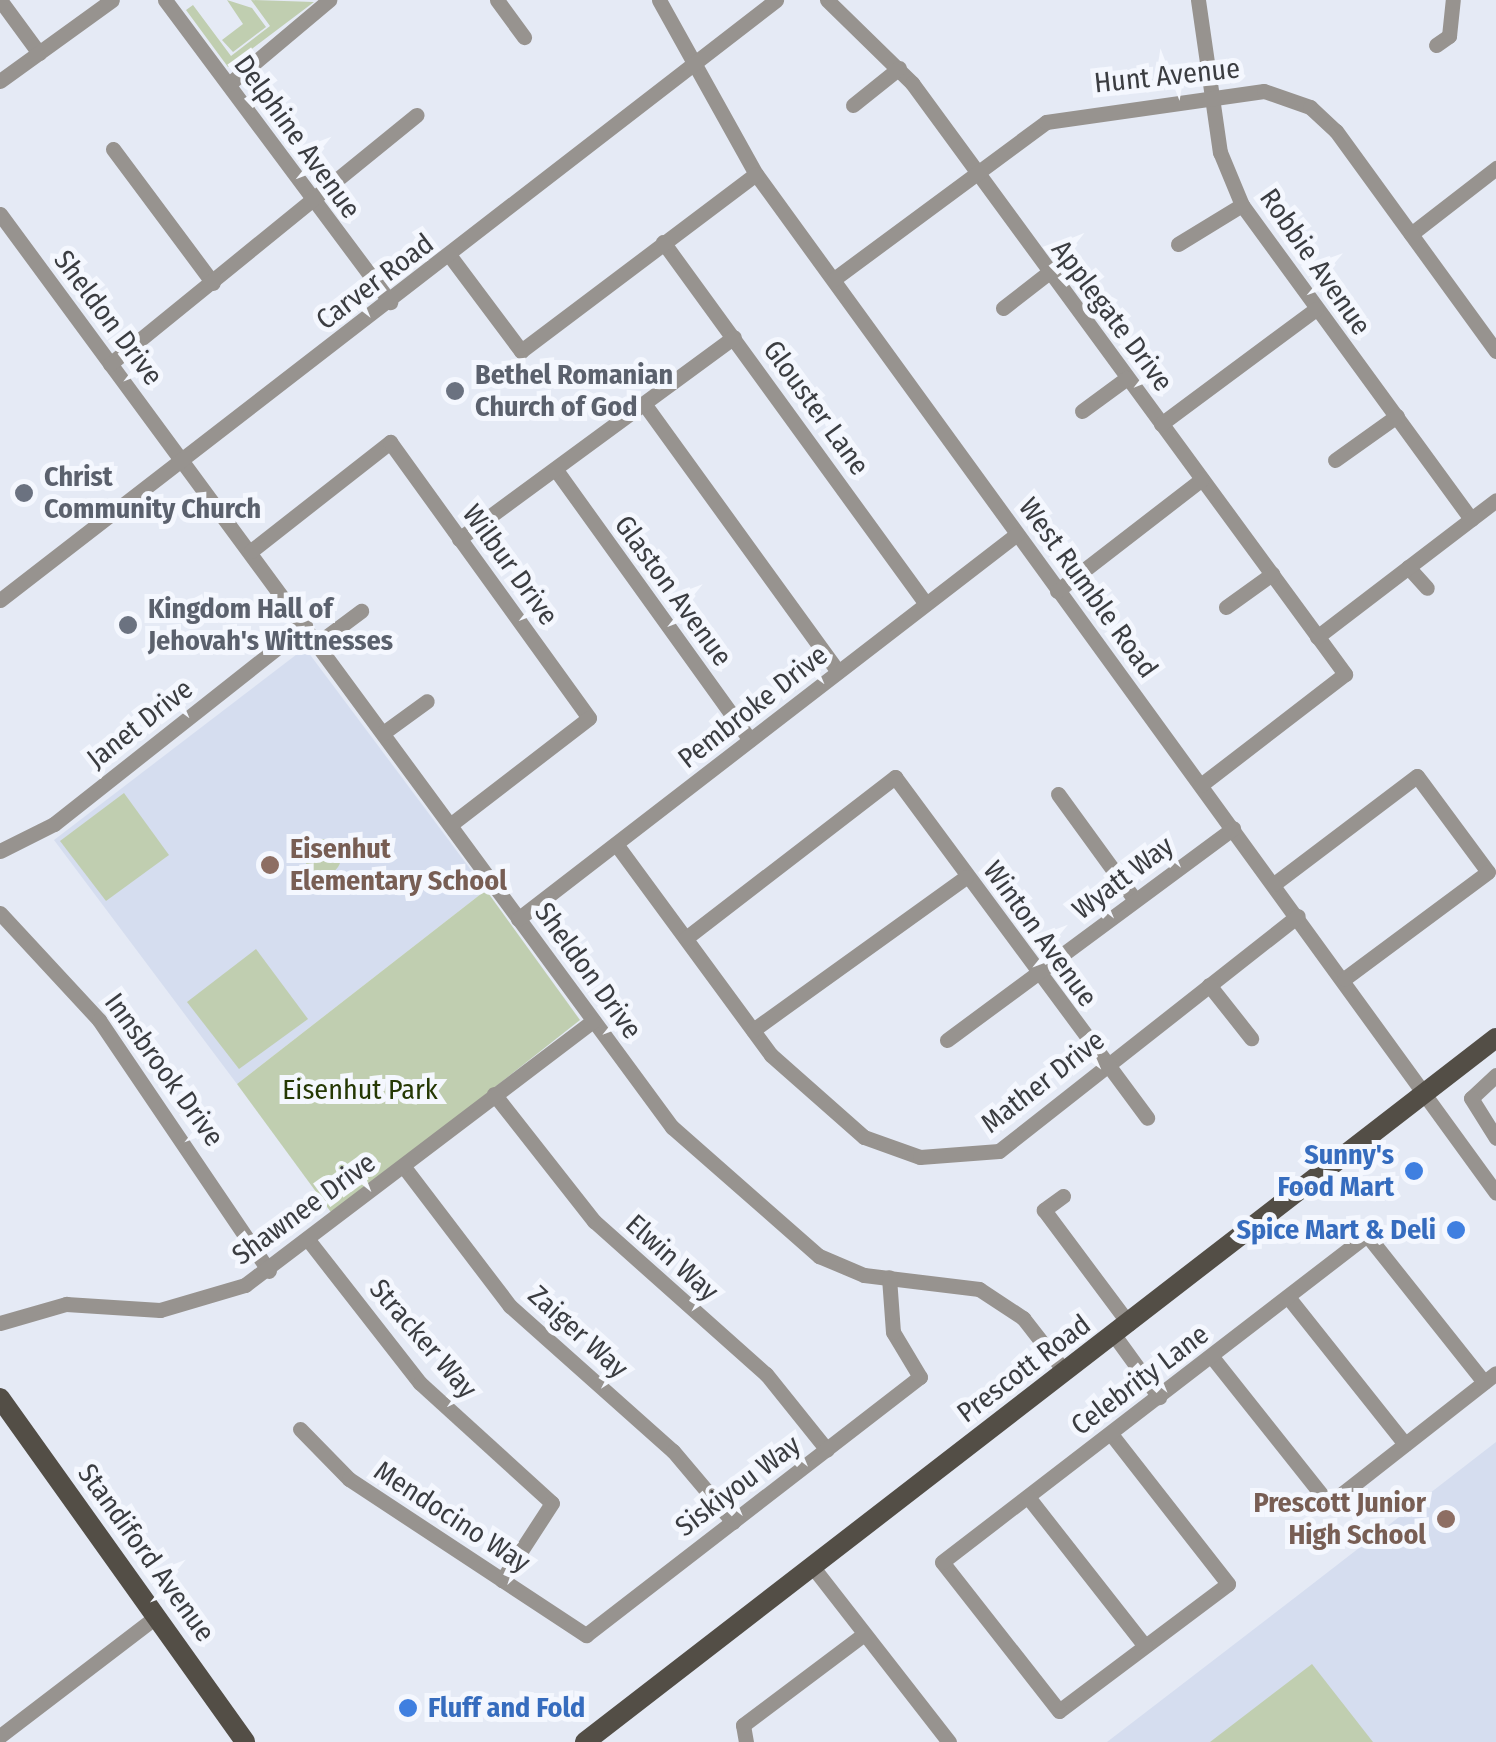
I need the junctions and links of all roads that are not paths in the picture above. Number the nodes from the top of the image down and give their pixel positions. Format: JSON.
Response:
{"nodes":[{"id":1,"x":0,"y":0,"type":"edge"},
{"id":2,"x":112,"y":0,"type":"edge"},
{"id":3,"x":166,"y":0,"type":"edge"},
{"id":4,"x":498,"y":0,"type":"edge"},
{"id":5,"x":659,"y":0,"type":"edge"},
{"id":6,"x":776,"y":0,"type":"edge"},
{"id":7,"x":827,"y":0,"type":"edge"},
{"id":8,"x":1198,"y":0,"type":"edge"},
{"id":9,"x":1453,"y":0,"type":"edge"},
{"id":10,"x":331,"y":2,"type":"edge"},
{"id":11,"x":524,"y":37,"type":"dead end"},
{"id":12,"x":1436,"y":46,"type":"dead end"},
{"id":13,"x":39,"y":53,"type":"junction"},
{"id":14,"x":696,"y":67,"type":"junction"},
{"id":15,"x":898,"y":68,"type":"junction"},
{"id":16,"x":0,"y":82,"type":"edge"},
{"id":17,"x":228,"y":84,"type":"junction"},
{"id":18,"x":1212,"y":94,"type":"junction"},
{"id":19,"x":854,"y":105,"type":"dead end"},
{"id":20,"x":416,"y":115,"type":"dead end"},
{"id":21,"x":113,"y":149,"type":"dead end"},
{"id":22,"x":1496,"y":168,"type":"edge"},
{"id":23,"x":976,"y":171,"type":"junction"},
{"id":24,"x":756,"y":174,"type":"junction"},
{"id":25,"x":1242,"y":205,"type":"junction"},
{"id":26,"x":314,"y":206,"type":"junction"},
{"id":27,"x":0,"y":214,"type":"edge"},
{"id":28,"x":1412,"y":234,"type":"junction"},
{"id":29,"x":664,"y":242,"type":"junction"},
{"id":30,"x":1178,"y":244,"type":"dead end"},
{"id":31,"x":450,"y":256,"type":"junction"},
{"id":32,"x":1048,"y":273,"type":"junction"},
{"id":33,"x":834,"y":279,"type":"junction"},
{"id":34,"x":212,"y":283,"type":"junction"},
{"id":35,"x":390,"y":302,"type":"junction"},
{"id":36,"x":1002,"y":308,"type":"dead end"},
{"id":37,"x":1316,"y":309,"type":"junction"},
{"id":38,"x":734,"y":337,"type":"junction"},
{"id":39,"x":1496,"y":351,"type":"edge"},
{"id":40,"x":110,"y":364,"type":"junction"},
{"id":41,"x":1127,"y":378,"type":"junction"},
{"id":42,"x":645,"y":405,"type":"junction"},
{"id":43,"x":1082,"y":411,"type":"dead end"},
{"id":44,"x":1396,"y":416,"type":"junction"},
{"id":45,"x":1162,"y":424,"type":"junction"},
{"id":46,"x":183,"y":458,"type":"junction"},
{"id":47,"x":1335,"y":460,"type":"dead end"},
{"id":48,"x":556,"y":470,"type":"junction"},
{"id":49,"x":1202,"y":479,"type":"junction"},
{"id":50,"x":1496,"y":500,"type":"edge"},
{"id":51,"x":1471,"y":519,"type":"junction"},
{"id":52,"x":1017,"y":534,"type":"junction"},
{"id":53,"x":459,"y":539,"type":"junction"},
{"id":54,"x":250,"y":551,"type":"junction"},
{"id":55,"x":1408,"y":567,"type":"junction"},
{"id":56,"x":1272,"y":574,"type":"junction"},
{"id":57,"x":1427,"y":588,"type":"dead end"},
{"id":58,"x":1058,"y":591,"type":"junction"},
{"id":59,"x":0,"y":600,"type":"edge"},
{"id":60,"x":926,"y":604,"type":"junction"},
{"id":61,"x":1226,"y":607,"type":"dead end"},
{"id":62,"x":360,"y":611,"type":"dead end"},
{"id":63,"x":305,"y":626,"type":"junction"},
{"id":64,"x":1317,"y":637,"type":"junction"},
{"id":65,"x":318,"y":643,"type":"junction"},
{"id":66,"x":838,"y":672,"type":"junction"},
{"id":67,"x":427,"y":701,"type":"dead end"},
{"id":68,"x":383,"y":733,"type":"junction"},
{"id":69,"x":750,"y":740,"type":"junction"},
{"id":70,"x":1200,"y":784,"type":"junction"},
{"id":71,"x":1058,"y":794,"type":"dead end"},
{"id":72,"x":450,"y":825,"type":"junction"},
{"id":73,"x":1232,"y":828,"type":"junction"},
{"id":74,"x":616,"y":844,"type":"junction"},
{"id":75,"x":0,"y":852,"type":"edge"},
{"id":76,"x":966,"y":877,"type":"junction"},
{"id":77,"x":1274,"y":884,"type":"junction"},
{"id":78,"x":1135,"y":900,"type":"junction"},
{"id":79,"x":0,"y":913,"type":"edge"},
{"id":80,"x":1298,"y":916,"type":"junction"},
{"id":81,"x":518,"y":919,"type":"junction"},
{"id":82,"x":686,"y":938,"type":"junction"},
{"id":83,"x":1037,"y":973,"type":"junction"},
{"id":84,"x":1344,"y":979,"type":"junction"},
{"id":85,"x":1209,"y":985,"type":"junction"},
{"id":86,"x":592,"y":1021,"type":"junction"},
{"id":87,"x":753,"y":1030,"type":"junction"},
{"id":88,"x":1250,"y":1038,"type":"dead end"},
{"id":89,"x":1496,"y":1038,"type":"edge"},
{"id":90,"x":947,"y":1040,"type":"dead end"},
{"id":91,"x":1106,"y":1065,"type":"junction"},
{"id":92,"x":1496,"y":1075,"type":"edge"},
{"id":93,"x":1428,"y":1091,"type":"junction"},
{"id":94,"x":494,"y":1094,"type":"junction"},
{"id":95,"x":1147,"y":1118,"type":"dead end"},
{"id":96,"x":1496,"y":1138,"type":"edge"},
{"id":97,"x":404,"y":1167,"type":"junction"},
{"id":98,"x":1496,"y":1193,"type":"edge"},
{"id":99,"x":1062,"y":1196,"type":"dead end"},
{"id":100,"x":309,"y":1242,"type":"junction"},
{"id":101,"x":269,"y":1271,"type":"junction"},
{"id":102,"x":888,"y":1277,"type":"junction"},
{"id":103,"x":1288,"y":1296,"type":"junction"},
{"id":104,"x":0,"y":1323,"type":"edge"},
{"id":105,"x":1122,"y":1329,"type":"junction"},
{"id":106,"x":1212,"y":1357,"type":"junction"},
{"id":107,"x":1065,"y":1372,"type":"junction"},
{"id":108,"x":1490,"y":1378,"type":"edge"},
{"id":109,"x":1159,"y":1397,"type":"junction"},
{"id":110,"x":0,"y":1398,"type":"edge"},
{"id":111,"x":300,"y":1429,"type":"dead end"},
{"id":112,"x":1111,"y":1434,"type":"junction"},
{"id":113,"x":1405,"y":1444,"type":"junction"},
{"id":114,"x":827,"y":1450,"type":"junction"},
{"id":115,"x":1028,"y":1497,"type":"junction"},
{"id":116,"x":732,"y":1522,"type":"junction"},
{"id":117,"x":812,"y":1566,"type":"junction"},
{"id":118,"x":502,"y":1580,"type":"junction"},
{"id":119,"x":157,"y":1616,"type":"junction"},
{"id":120,"x":864,"y":1634,"type":"junction"},
{"id":121,"x":586,"y":1635,"type":"joint"},
{"id":122,"x":1145,"y":1646,"type":"junction"},
{"id":123,"x":0,"y":1736,"type":"edge"},
{"id":124,"x":743,"y":1737,"type":"edge"},
{"id":125,"x":246,"y":1742,"type":"edge"},
{"id":126,"x":585,"y":1742,"type":"edge"},
{"id":127,"x":949,"y":1742,"type":"edge"}],
"edges":[{"from":1,"to":13,"type":"street"},
{"from":2,"to":13,"type":"street"},
{"from":3,"to":17,"type":"street","name":"Delphine Avenue"},
{"from":4,"to":11,"type":"street"},
{"from":5,"to":14,"type":"street","name":"West Rumble Road"},
{"from":6,"to":14,"type":"street","name":"Carver Road"},
{"from":7,"to":15,"type":"street","name":"Applegate Drive"},
{"from":8,"to":18,"type":"street","name":"Robbie Avenue"},
{"from":9,"to":12,"type":"street"},
{"from":10,"to":17,"type":"street"},
{"from":13,"to":16,"type":"street"},
{"from":14,"to":24,"type":"street","name":"West Rumble Road"},
{"from":14,"to":31,"type":"street","name":"Carver Road"},
{"from":15,"to":19,"type":"street"},
{"from":15,"to":23,"type":"street","name":"Applegate Drive"},
{"from":17,"to":26,"type":"street","name":"Delphine Avenue"},
{"from":18,"to":23,"type":"street","name":"Hunt Avenue"},
{"from":18,"to":25,"type":"street","name":"Robbie Avenue"},
{"from":18,"to":28,"type":"street","name":"Hunt Avenue"},
{"from":20,"to":26,"type":"street"},
{"from":21,"to":34,"type":"street"},
{"from":22,"to":28,"type":"street"},
{"from":23,"to":32,"type":"street","name":"Applegate Drive"},
{"from":23,"to":33,"type":"street","name":"Hunt Avenue"},
{"from":24,"to":29,"type":"street"},
{"from":24,"to":33,"type":"street","name":"West Rumble Road"},
{"from":25,"to":30,"type":"street"},
{"from":25,"to":37,"type":"street","name":"Robbie Avenue"},
{"from":26,"to":34,"type":"street"},
{"from":26,"to":35,"type":"street","name":"Delphine Avenue"},
{"from":27,"to":40,"type":"street","name":"Sheldon Drive"},
{"from":28,"to":39,"type":"street","name":"Hunt Avenue"},
{"from":29,"to":31,"type":"street"},
{"from":29,"to":38,"type":"street","name":"Glouster Lane"},
{"from":31,"to":35,"type":"street","name":"Carver Road"},
{"from":32,"to":36,"type":"street"},
{"from":32,"to":41,"type":"street","name":"Applegate Drive"},
{"from":33,"to":52,"type":"street","name":"West Rumble Road"},
{"from":34,"to":40,"type":"street"},
{"from":35,"to":46,"type":"street","name":"Carver Road"},
{"from":37,"to":44,"type":"street","name":"Robbie Avenue"},
{"from":37,"to":45,"type":"street"},
{"from":38,"to":42,"type":"street"},
{"from":38,"to":60,"type":"street","name":"Glouster Lane"},
{"from":40,"to":46,"type":"street","name":"Sheldon Drive"},
{"from":41,"to":43,"type":"street"},
{"from":41,"to":45,"type":"street","name":"Applegate Drive"},
{"from":42,"to":48,"type":"street"},
{"from":42,"to":66,"type":"street"},
{"from":44,"to":47,"type":"street"},
{"from":44,"to":51,"type":"street","name":"Robbie Avenue"},
{"from":45,"to":49,"type":"street","name":"Applegate Drive"},
{"from":46,"to":54,"type":"street","name":"Sheldon Drive"},
{"from":46,"to":59,"type":"street","name":"Carver Road"},
{"from":48,"to":53,"type":"street"},
{"from":48,"to":69,"type":"street","name":"Glaston Avenue"},
{"from":49,"to":56,"type":"street","name":"Applegate Drive"},
{"from":49,"to":58,"type":"street"},
{"from":50,"to":51,"type":"street"},
{"from":51,"to":55,"type":"street"},
{"from":52,"to":58,"type":"street","name":"West Rumble Road"},
{"from":52,"to":60,"type":"street","name":"Pembroke Drive"},
{"from":53,"to":54,"type":"street","name":"Wilbur Drive"},
{"from":53,"to":72,"type":"street","name":"Wilbur Drive"},
{"from":54,"to":63,"type":"street","name":"Sheldon Drive"},
{"from":55,"to":57,"type":"street"},
{"from":55,"to":64,"type":"street"},
{"from":56,"to":61,"type":"street"},
{"from":56,"to":64,"type":"street","name":"Applegate Drive"},
{"from":58,"to":70,"type":"street","name":"West Rumble Road"},
{"from":60,"to":66,"type":"street","name":"Pembroke Drive"},
{"from":62,"to":65,"type":"street"},
{"from":63,"to":65,"type":"street","name":"Sheldon Drive"},
{"from":63,"to":75,"type":"street","name":"Janet Drive"},
{"from":64,"to":70,"type":"street","name":"Applegate Drive"},
{"from":65,"to":68,"type":"street","name":"Sheldon Drive"},
{"from":66,"to":69,"type":"street","name":"Pembroke Drive"},
{"from":67,"to":68,"type":"street"},
{"from":68,"to":72,"type":"street","name":"Sheldon Drive"},
{"from":69,"to":74,"type":"street","name":"Pembroke Drive"},
{"from":70,"to":73,"type":"street","name":"West Rumble Road"},
{"from":71,"to":78,"type":"street"},
{"from":72,"to":81,"type":"street","name":"Sheldon Drive"},
{"from":73,"to":77,"type":"street","name":"West Rumble Road"},
{"from":73,"to":78,"type":"street","name":"Wyatt Way"},
{"from":74,"to":81,"type":"street","name":"Pembroke Drive"},
{"from":74,"to":82,"type":"street","name":"Mather Drive"},
{"from":76,"to":82,"type":"street","name":"Winton Avenue"},
{"from":76,"to":83,"type":"street","name":"Winton Avenue"},
{"from":76,"to":87,"type":"street"},
{"from":77,"to":80,"type":"street","name":"West Rumble Road"},
{"from":77,"to":84,"type":"street"},
{"from":78,"to":83,"type":"street","name":"Wyatt Way"},
{"from":79,"to":101,"type":"street","name":"Innsbrook Drive"},
{"from":80,"to":84,"type":"street","name":"West Rumble Road"},
{"from":80,"to":85,"type":"street","name":"Mather Drive"},
{"from":81,"to":86,"type":"street","name":"Sheldon Drive"},
{"from":82,"to":87,"type":"street","name":"Mather Drive"},
{"from":83,"to":90,"type":"street","name":"Wyatt Way"},
{"from":83,"to":91,"type":"street","name":"Winton Avenue"},
{"from":84,"to":93,"type":"street","name":"West Rumble Road"},
{"from":85,"to":88,"type":"street"},
{"from":85,"to":91,"type":"street","name":"Mather Drive"},
{"from":86,"to":94,"type":"street","name":"Shawnee Drive"},
{"from":86,"to":102,"type":"street","name":"Sheldon Drive"},
{"from":87,"to":91,"type":"street","name":"Mather Drive"},
{"from":89,"to":93,"type":"main road","name":"Prescott Road"},
{"from":91,"to":95,"type":"street","name":"Winton Avenue"},
{"from":92,"to":96,"type":"street"},
{"from":93,"to":98,"type":"street","name":"West Rumble Road"},
{"from":93,"to":105,"type":"main road","name":"Prescott Road"},
{"from":94,"to":97,"type":"street","name":"Shawnee Drive"},
{"from":94,"to":114,"type":"street","name":"Elwin Way"},
{"from":97,"to":100,"type":"street","name":"Shawnee Drive"},
{"from":97,"to":116,"type":"street","name":"Zaiger Way"},
{"from":99,"to":105,"type":"street"},
{"from":100,"to":101,"type":"street","name":"Shawnee Drive"},
{"from":100,"to":118,"type":"street","name":"Stracker Way"},
{"from":101,"to":104,"type":"street","name":"Shawnee Drive"},
{"from":102,"to":107,"type":"street","name":"Sheldon Drive"},
{"from":102,"to":114,"type":"street","name":"Siskiyou Way"},
{"from":103,"to":106,"type":"street","name":"Celebrity Lane"},
{"from":103,"to":108,"type":"street","name":"Celebrity Lane"},
{"from":103,"to":113,"type":"street"},
{"from":105,"to":107,"type":"main road","name":"Prescott Road"},
{"from":105,"to":109,"type":"street"},
{"from":106,"to":109,"type":"street","name":"Celebrity Lane"},
{"from":106,"to":113,"type":"street"},
{"from":107,"to":117,"type":"main road","name":"Prescott Road"},
{"from":108,"to":113,"type":"street"},
{"from":109,"to":112,"type":"street","name":"Celebrity Lane"},
{"from":110,"to":119,"type":"main road","name":"Standiford Avenue"},
{"from":111,"to":118,"type":"street","name":"Mendocino Way"},
{"from":112,"to":115,"type":"street","name":"Celebrity Lane"},
{"from":112,"to":122,"type":"street"},
{"from":114,"to":116,"type":"street","name":"Siskiyou Way"},
{"from":115,"to":122,"type":"street"},
{"from":115,"to":122,"type":"street","name":"Celebrity Lane"},
{"from":116,"to":121,"type":"street","name":"Siskiyou Way"},
{"from":117,"to":120,"type":"street"},
{"from":117,"to":126,"type":"main road","name":"Prescott Road"},
{"from":118,"to":121,"type":"street","name":"Mendocino Way"},
{"from":119,"to":123,"type":"street"},
{"from":119,"to":125,"type":"main road","name":"Standiford Avenue"},
{"from":120,"to":124,"type":"street"},
{"from":120,"to":127,"type":"street"}]}
